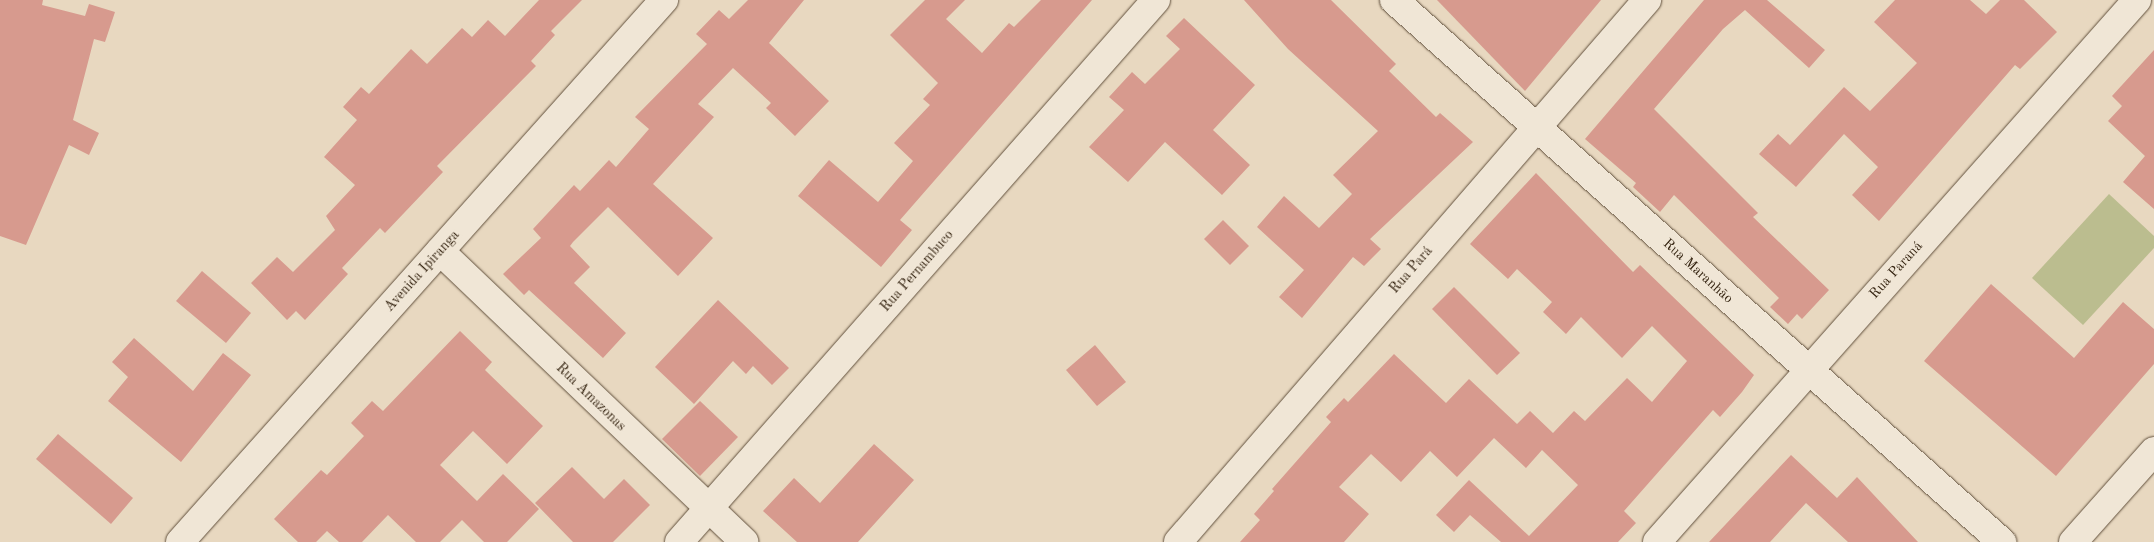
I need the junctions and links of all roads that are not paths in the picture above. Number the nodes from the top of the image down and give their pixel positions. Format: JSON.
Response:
{"nodes":[{"id":1,"x":664,"y":0,"type":"edge"},
{"id":2,"x":1156,"y":0,"type":"edge"},
{"id":3,"x":1394,"y":0,"type":"edge"},
{"id":4,"x":1647,"y":0,"type":"edge"},
{"id":5,"x":2137,"y":0,"type":"edge"},
{"id":6,"x":1534,"y":126,"type":"junction"},
{"id":7,"x":440,"y":251,"type":"junction"},
{"id":8,"x":1808,"y":368,"type":"junction"},
{"id":9,"x":2154,"y":451,"type":"edge"},
{"id":10,"x":708,"y":509,"type":"junction"},
{"id":11,"x":180,"y":542,"type":"edge"},
{"id":12,"x":678,"y":542,"type":"edge"},
{"id":13,"x":744,"y":542,"type":"edge"},
{"id":14,"x":1178,"y":542,"type":"edge"},
{"id":15,"x":1657,"y":542,"type":"edge"},
{"id":16,"x":2002,"y":542,"type":"edge"},
{"id":17,"x":2073,"y":542,"type":"edge"}],
"edges":[{"from":1,"to":7,"type":"street","name":"Avenida Ipiranga"},
{"from":2,"to":10,"type":"street","name":"Rua Pernambuco"},
{"from":3,"to":6,"type":"street","name":"Rua Maranhão"},
{"from":4,"to":6,"type":"street","name":"Rua Pará"},
{"from":5,"to":8,"type":"street","name":"Rua Paraná"},
{"from":6,"to":8,"type":"street","name":"Rua Maranhão"},
{"from":6,"to":14,"type":"street","name":"Rua Pará"},
{"from":7,"to":10,"type":"street","name":"Rua Amazonas"},
{"from":7,"to":11,"type":"street","name":"Avenida Ipiranga"},
{"from":8,"to":15,"type":"street","name":"Rua Paraná"},
{"from":8,"to":16,"type":"street","name":"Rua Maranhão"},
{"from":9,"to":17,"type":"street"},
{"from":10,"to":12,"type":"street","name":"Rua Pernambuco"},
{"from":10,"to":13,"type":"street","name":"Rua Amazonas"}]}
